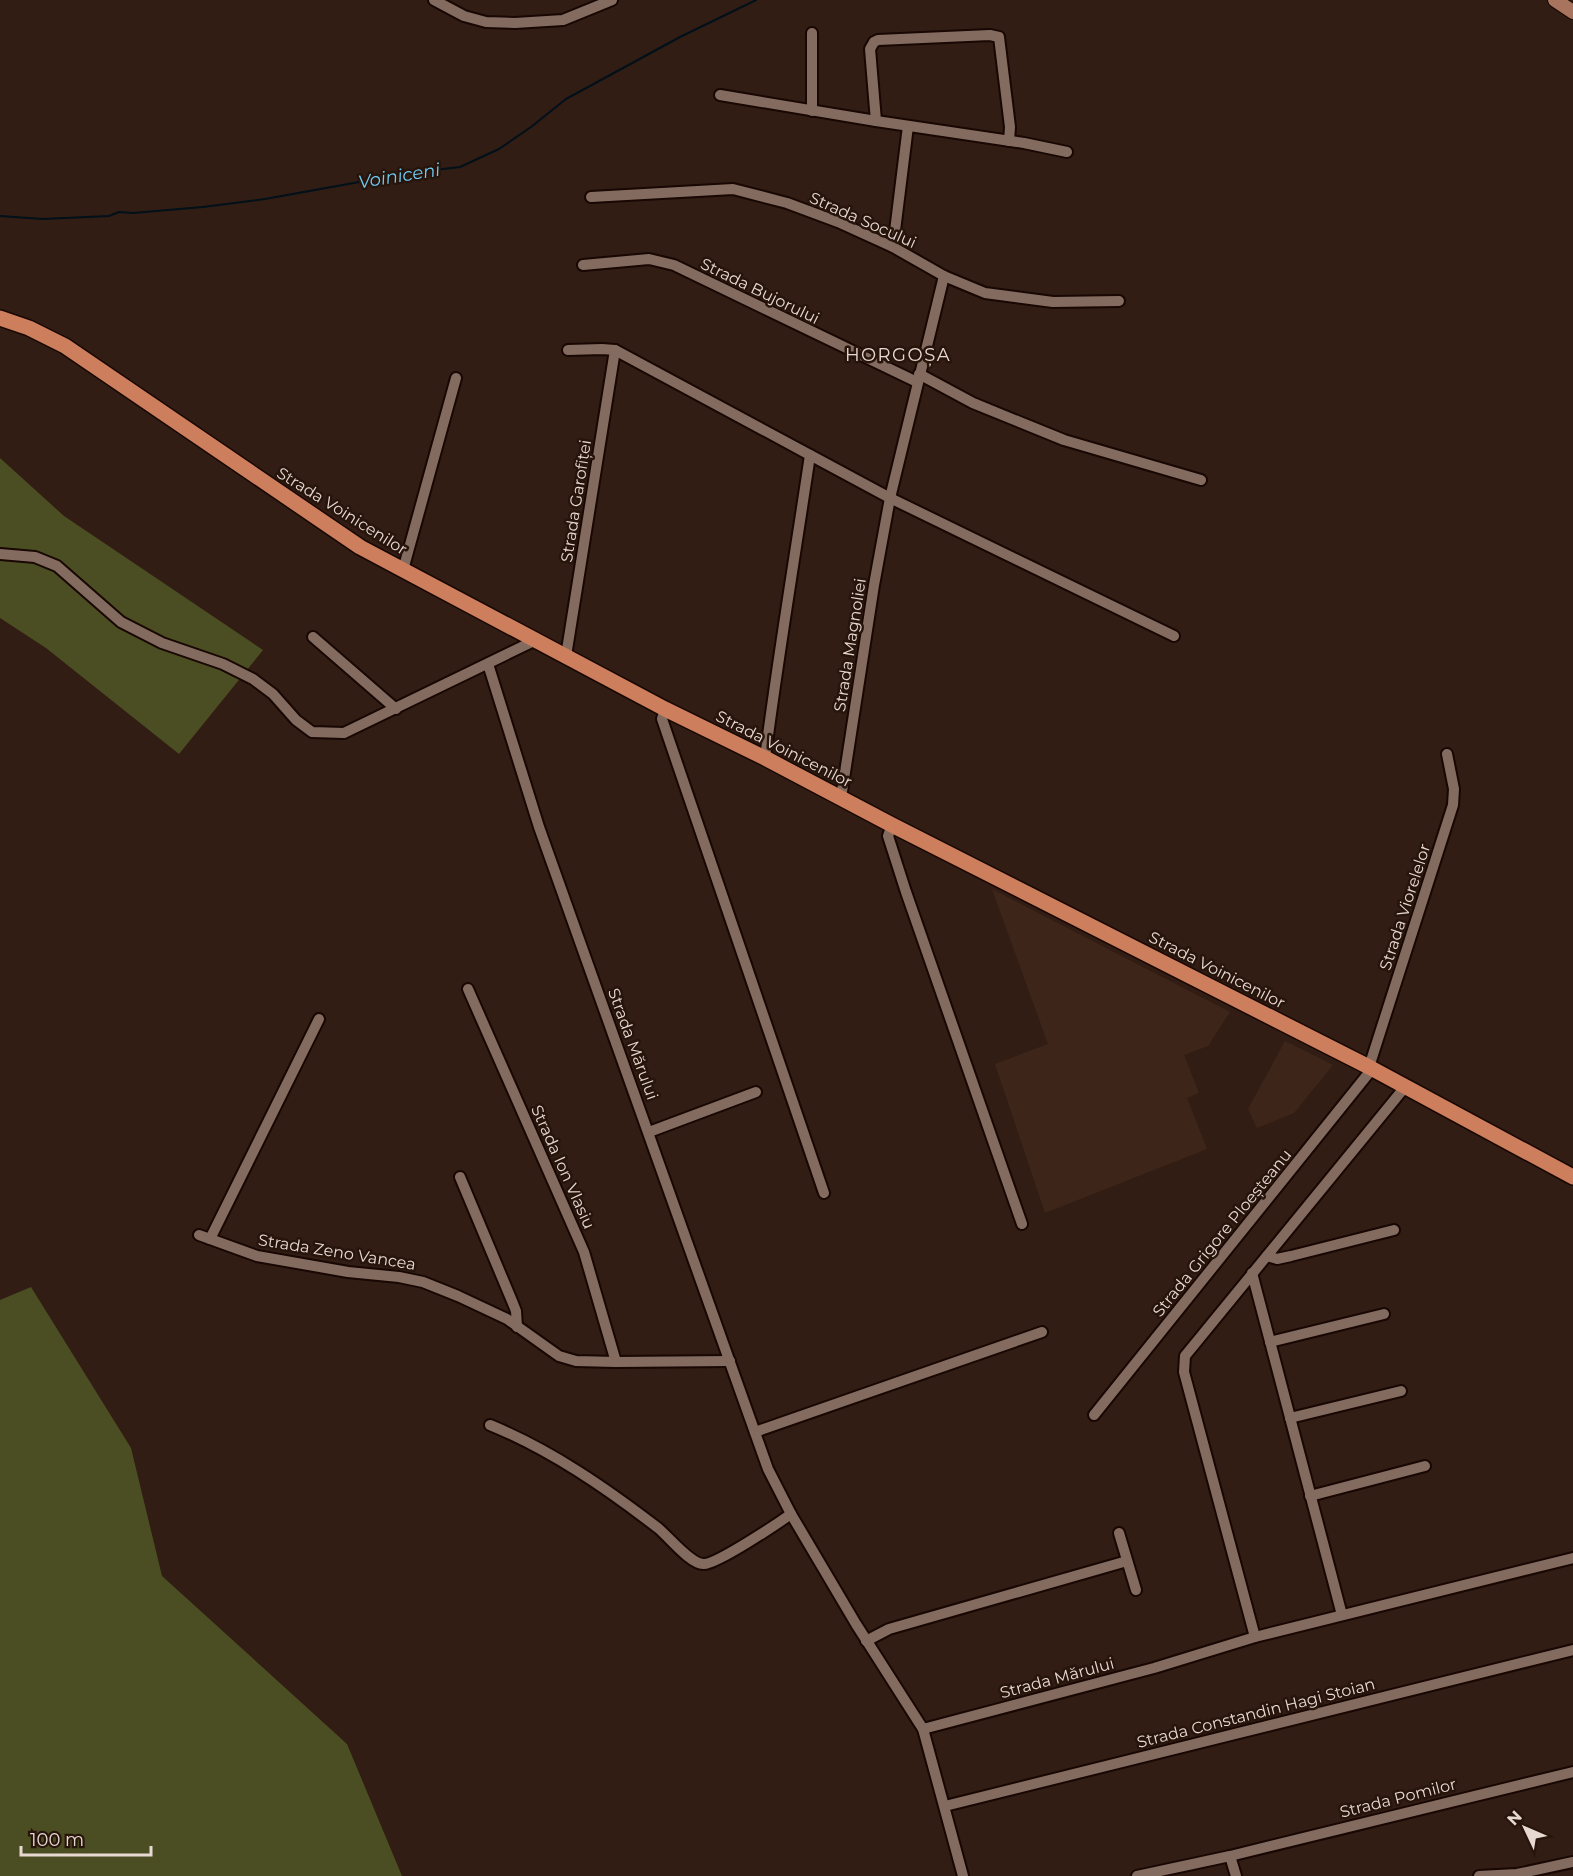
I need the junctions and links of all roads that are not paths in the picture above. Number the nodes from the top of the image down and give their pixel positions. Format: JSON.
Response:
{"nodes":[{"id":1,"x":434,"y":0,"type":"edge"},
{"id":2,"x":612,"y":0,"type":"edge"},
{"id":3,"x":1555,"y":0,"type":"edge"},
{"id":4,"x":1573,"y":12,"type":"edge"},
{"id":5,"x":812,"y":33,"type":"dead end"},
{"id":6,"x":720,"y":95,"type":"dead end"},
{"id":7,"x":812,"y":111,"type":"junction"},
{"id":8,"x":876,"y":121,"type":"junction"},
{"id":9,"x":908,"y":126,"type":"junction"},
{"id":10,"x":1009,"y":141,"type":"junction"},
{"id":11,"x":1067,"y":152,"type":"dead end"},
{"id":12,"x":591,"y":197,"type":"dead end"},
{"id":13,"x":893,"y":247,"type":"junction"},
{"id":14,"x":583,"y":265,"type":"dead end"},
{"id":15,"x":944,"y":276,"type":"junction"},
{"id":16,"x":1119,"y":301,"type":"dead end"},
{"id":17,"x":0,"y":318,"type":"edge"},
{"id":18,"x":568,"y":350,"type":"dead end"},
{"id":19,"x":615,"y":350,"type":"junction"},
{"id":20,"x":456,"y":378,"type":"dead end"},
{"id":21,"x":918,"y":378,"type":"junction"},
{"id":22,"x":810,"y":455,"type":"junction"},
{"id":23,"x":1201,"y":480,"type":"dead end"},
{"id":24,"x":890,"y":498,"type":"junction"},
{"id":25,"x":0,"y":554,"type":"edge"},
{"id":26,"x":403,"y":570,"type":"junction"},
{"id":27,"x":1174,"y":636,"type":"dead end"},
{"id":28,"x":313,"y":637,"type":"dead end"},
{"id":29,"x":536,"y":640,"type":"junction"},
{"id":30,"x":566,"y":656,"type":"junction"},
{"id":31,"x":488,"y":664,"type":"junction"},
{"id":32,"x":396,"y":709,"type":"junction"},
{"id":33,"x":665,"y":709,"type":"junction"},
{"id":34,"x":1447,"y":754,"type":"dead end"},
{"id":35,"x":765,"y":758,"type":"junction"},
{"id":36,"x":841,"y":798,"type":"junction"},
{"id":37,"x":892,"y":825,"type":"junction"},
{"id":38,"x":468,"y":989,"type":"dead end"},
{"id":39,"x":319,"y":1019,"type":"dead end"},
{"id":40,"x":1370,"y":1068,"type":"junction"},
{"id":41,"x":1405,"y":1087,"type":"junction"},
{"id":42,"x":756,"y":1092,"type":"dead end"},
{"id":43,"x":649,"y":1132,"type":"junction"},
{"id":44,"x":460,"y":1177,"type":"dead end"},
{"id":45,"x":1573,"y":1177,"type":"edge"},
{"id":46,"x":824,"y":1193,"type":"dead end"},
{"id":47,"x":1022,"y":1224,"type":"dead end"},
{"id":48,"x":1394,"y":1230,"type":"dead end"},
{"id":49,"x":199,"y":1234,"type":"dead end"},
{"id":50,"x":210,"y":1239,"type":"junction"},
{"id":51,"x":1267,"y":1256,"type":"junction"},
{"id":52,"x":1252,"y":1273,"type":"junction"},
{"id":53,"x":1384,"y":1314,"type":"dead end"},
{"id":54,"x":517,"y":1326,"type":"junction"},
{"id":55,"x":1042,"y":1332,"type":"dead end"},
{"id":56,"x":1270,"y":1342,"type":"junction"},
{"id":57,"x":730,"y":1361,"type":"junction"},
{"id":58,"x":616,"y":1362,"type":"junction"},
{"id":59,"x":1401,"y":1391,"type":"dead end"},
{"id":60,"x":1094,"y":1415,"type":"dead end"},
{"id":61,"x":1290,"y":1418,"type":"junction"},
{"id":62,"x":490,"y":1425,"type":"dead end"},
{"id":63,"x":755,"y":1432,"type":"junction"},
{"id":64,"x":1425,"y":1466,"type":"dead end"},
{"id":65,"x":1310,"y":1496,"type":"junction"},
{"id":66,"x":791,"y":1514,"type":"junction"},
{"id":67,"x":1119,"y":1533,"type":"dead end"},
{"id":68,"x":1573,"y":1558,"type":"edge"},
{"id":69,"x":1127,"y":1561,"type":"junction"},
{"id":70,"x":1136,"y":1590,"type":"dead end"},
{"id":71,"x":1342,"y":1615,"type":"junction"},
{"id":72,"x":1255,"y":1637,"type":"junction"},
{"id":73,"x":866,"y":1641,"type":"junction"},
{"id":74,"x":1573,"y":1650,"type":"edge"},
{"id":75,"x":923,"y":1729,"type":"junction"},
{"id":76,"x":1573,"y":1772,"type":"edge"},
{"id":77,"x":945,"y":1806,"type":"junction"},
{"id":78,"x":1230,"y":1856,"type":"junction"},
{"id":79,"x":1573,"y":1862,"type":"edge"},
{"id":80,"x":963,"y":1876,"type":"edge"},
{"id":81,"x":1137,"y":1876,"type":"edge"},
{"id":82,"x":1236,"y":1876,"type":"edge"},
{"id":83,"x":1479,"y":1876,"type":"edge"}],
"edges":[{"from":1,"to":2,"type":"street"},
{"from":3,"to":4,"type":"street"},
{"from":5,"to":7,"type":"street"},
{"from":6,"to":7,"type":"street"},
{"from":7,"to":8,"type":"street"},
{"from":8,"to":9,"type":"street"},
{"from":8,"to":10,"type":"street"},
{"from":9,"to":10,"type":"street"},
{"from":9,"to":13,"type":"street"},
{"from":10,"to":11,"type":"street"},
{"from":12,"to":13,"type":"street","name":"Strada Socului"},
{"from":13,"to":15,"type":"street","name":"Strada Socului"},
{"from":14,"to":21,"type":"street","name":"Strada Bujorului"},
{"from":15,"to":16,"type":"street","name":"Strada Socului"},
{"from":15,"to":21,"type":"street","name":"Strada Magnoliei"},
{"from":17,"to":26,"type":"main road","name":"Strada Voinicenilor"},
{"from":18,"to":19,"type":"street"},
{"from":19,"to":22,"type":"street"},
{"from":19,"to":30,"type":"street","name":"Strada Garofiței"},
{"from":20,"to":26,"type":"street"},
{"from":21,"to":23,"type":"street","name":"Strada Bujorului"},
{"from":21,"to":24,"type":"street","name":"Strada Magnoliei"},
{"from":22,"to":24,"type":"street"},
{"from":22,"to":35,"type":"street"},
{"from":24,"to":27,"type":"street"},
{"from":24,"to":36,"type":"street","name":"Strada Magnoliei"},
{"from":25,"to":32,"type":"street"},
{"from":26,"to":29,"type":"main road","name":"Strada Voinicenilor"},
{"from":28,"to":32,"type":"street"},
{"from":29,"to":30,"type":"main road","name":"Strada Voinicenilor"},
{"from":29,"to":31,"type":"street"},
{"from":30,"to":33,"type":"main road","name":"Strada Voinicenilor"},
{"from":31,"to":32,"type":"street"},
{"from":31,"to":43,"type":"street","name":"Strada Mărului"},
{"from":33,"to":35,"type":"main road","name":"Strada Voinicenilor"},
{"from":33,"to":46,"type":"street"},
{"from":34,"to":40,"type":"street","name":"Strada Viorelelor"},
{"from":35,"to":36,"type":"main road","name":"Strada Voinicenilor"},
{"from":36,"to":37,"type":"main road","name":"Strada Voinicenilor"},
{"from":37,"to":40,"type":"main road","name":"Strada Voinicenilor"},
{"from":37,"to":47,"type":"street"},
{"from":38,"to":58,"type":"street","name":"Strada Ion Vlasiu"},
{"from":39,"to":50,"type":"street"},
{"from":40,"to":41,"type":"main road","name":"Strada Voinicenilor"},
{"from":40,"to":60,"type":"street","name":"Strada Grigore Ploeșteanu"},
{"from":41,"to":45,"type":"main road","name":"Strada Voinicenilor"},
{"from":41,"to":51,"type":"street"},
{"from":42,"to":43,"type":"street"},
{"from":43,"to":57,"type":"street","name":"Strada Mărului"},
{"from":44,"to":54,"type":"street"},
{"from":48,"to":51,"type":"street"},
{"from":49,"to":50,"type":"street","name":"Strada Zeno Vancea"},
{"from":50,"to":54,"type":"street","name":"Strada Zeno Vancea"},
{"from":51,"to":52,"type":"street"},
{"from":52,"to":56,"type":"street"},
{"from":52,"to":72,"type":"street"},
{"from":53,"to":56,"type":"street"},
{"from":54,"to":58,"type":"street","name":"Strada Zeno Vancea"},
{"from":55,"to":63,"type":"street"},
{"from":56,"to":61,"type":"street"},
{"from":57,"to":58,"type":"street","name":"Strada Zeno Vancea"},
{"from":57,"to":63,"type":"street","name":"Strada Mărului"},
{"from":59,"to":61,"type":"street"},
{"from":61,"to":65,"type":"street"},
{"from":62,"to":66,"type":"street"},
{"from":63,"to":66,"type":"street","name":"Strada Mărului"},
{"from":64,"to":65,"type":"street"},
{"from":65,"to":71,"type":"street"},
{"from":66,"to":73,"type":"street","name":"Strada Mărului"},
{"from":67,"to":69,"type":"street"},
{"from":68,"to":71,"type":"street"},
{"from":69,"to":70,"type":"street"},
{"from":69,"to":73,"type":"street"},
{"from":71,"to":72,"type":"street"},
{"from":72,"to":75,"type":"street","name":"Strada Mărului"},
{"from":73,"to":75,"type":"street","name":"Strada Mărului"},
{"from":74,"to":77,"type":"street","name":"Strada Constandin Hagi Stoian"},
{"from":75,"to":77,"type":"street","name":"Strada Mărului"},
{"from":76,"to":78,"type":"street","name":"Strada Pomilor"},
{"from":77,"to":80,"type":"street","name":"Strada Mărului"},
{"from":78,"to":81,"type":"street","name":"Strada Pomilor"},
{"from":78,"to":82,"type":"street"},
{"from":79,"to":83,"type":"street"}]}
